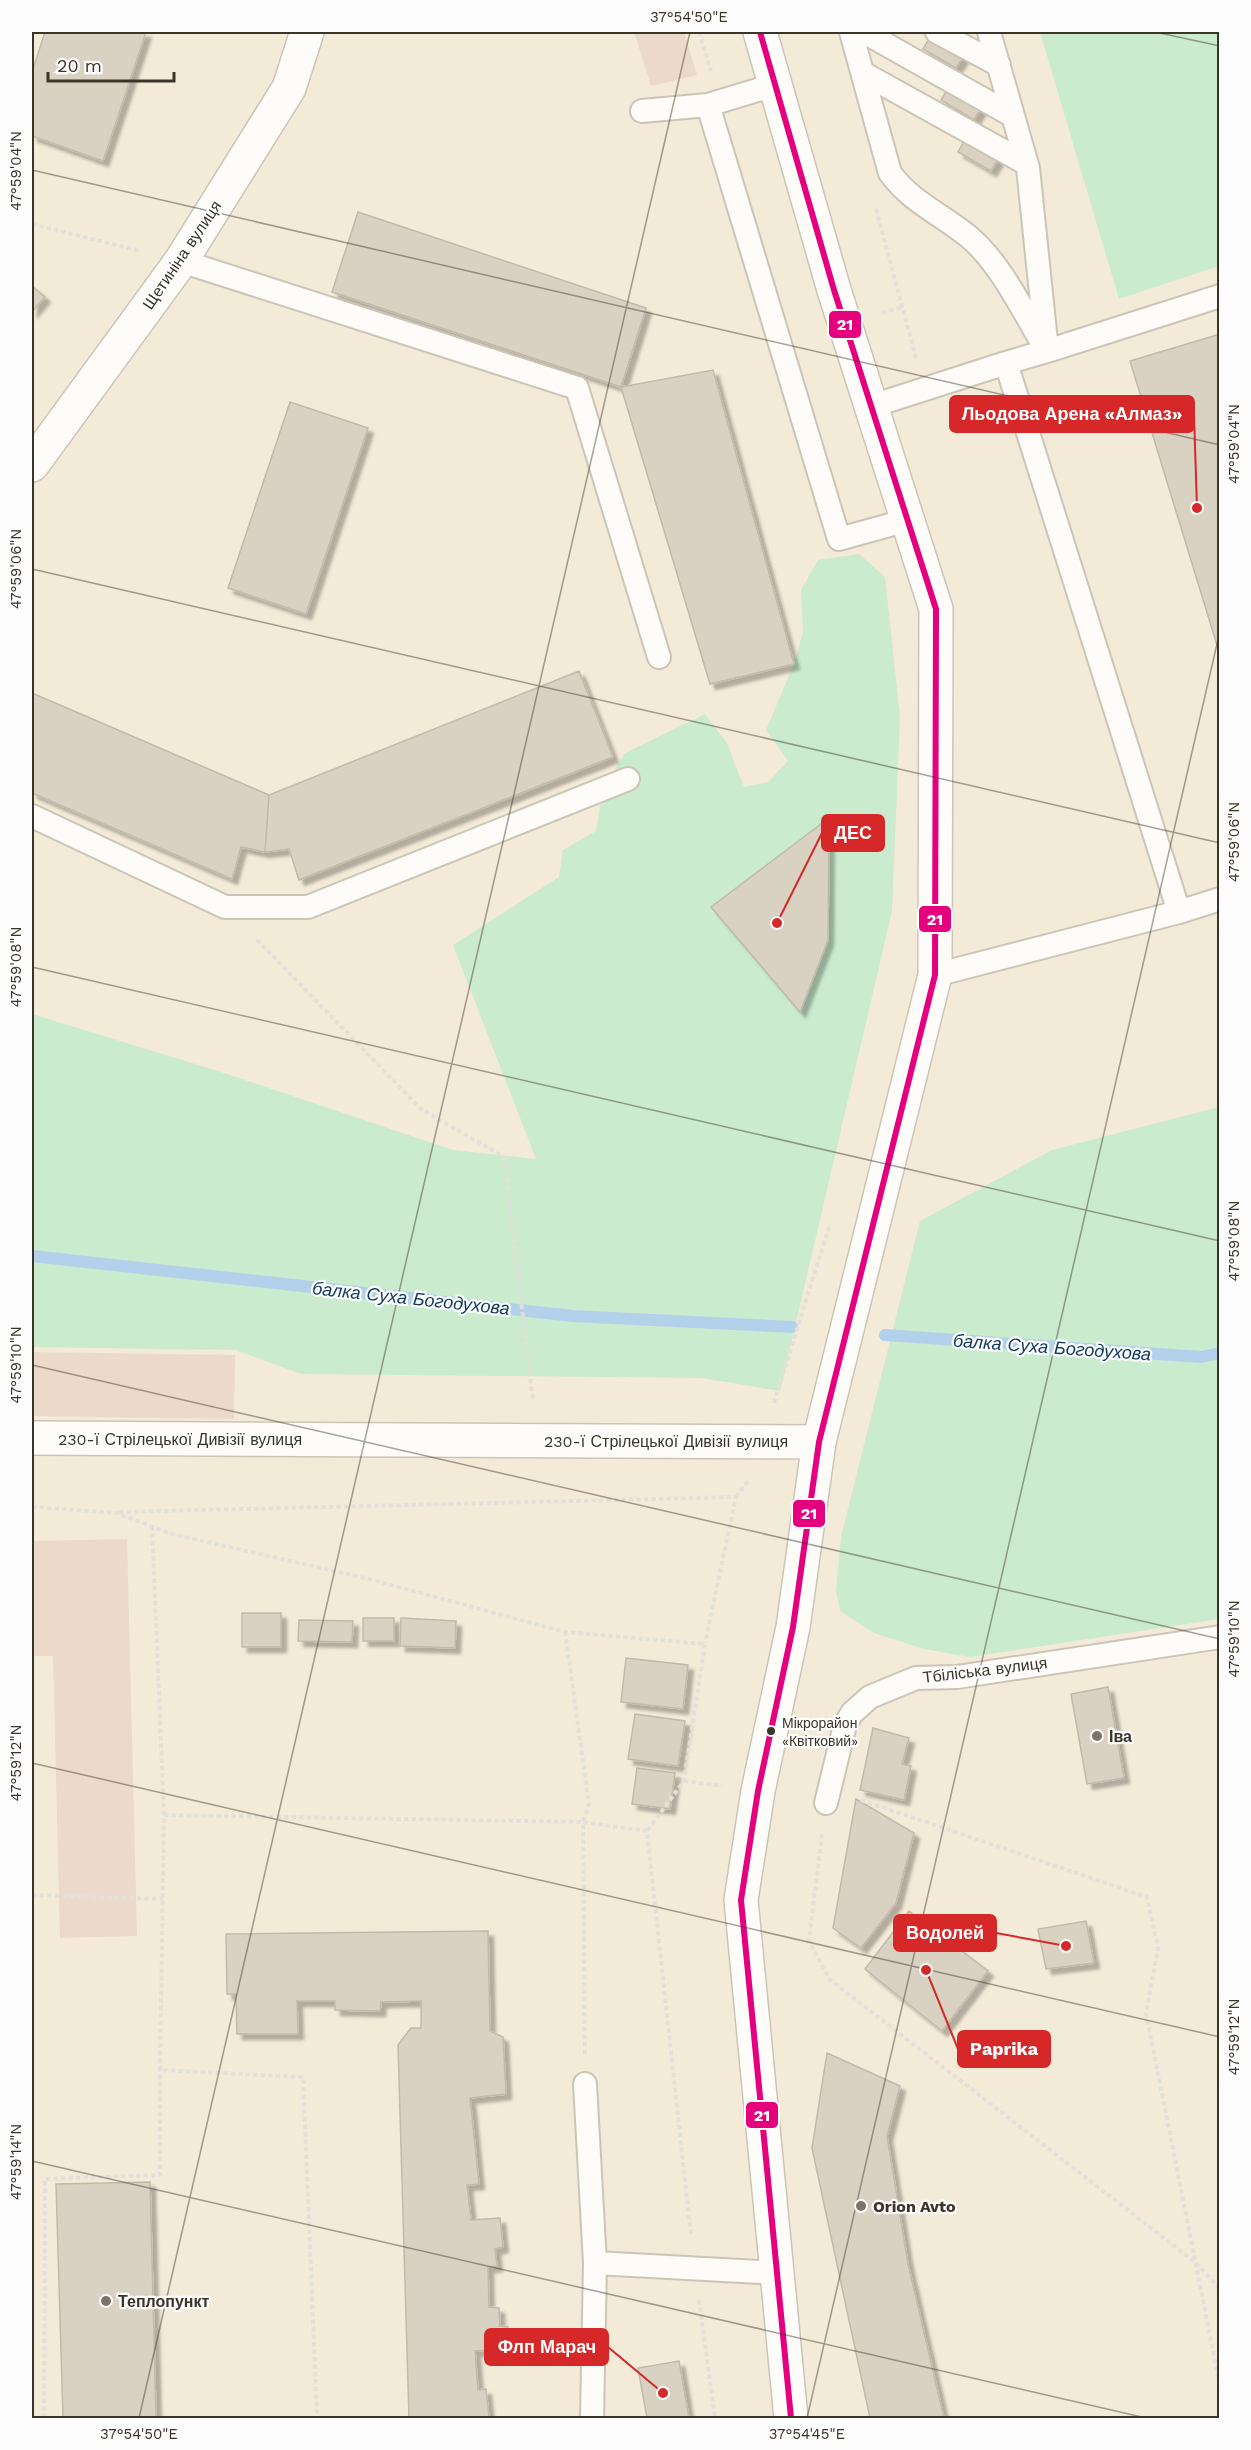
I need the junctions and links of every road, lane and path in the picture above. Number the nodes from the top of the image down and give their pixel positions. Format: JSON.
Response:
{"nodes":[{"id":1,"x":307,"y":32,"type":"edge"},
{"id":2,"x":760,"y":32,"type":"edge"},
{"id":3,"x":851,"y":32,"type":"edge"},
{"id":4,"x":864,"y":32,"type":"edge"},
{"id":5,"x":937,"y":32,"type":"edge"},
{"id":6,"x":989,"y":32,"type":"edge"},
{"id":7,"x":999,"y":65,"type":"junction"},
{"id":8,"x":863,"y":73,"type":"junction"},
{"id":9,"x":774,"y":85,"type":"junction"},
{"id":10,"x":708,"y":105,"type":"junction"},
{"id":11,"x":642,"y":111,"type":"dead end"},
{"id":12,"x":1013,"y":116,"type":"junction"},
{"id":13,"x":1027,"y":164,"type":"junction"},
{"id":14,"x":882,"y":209,"type":"dead end"},
{"id":15,"x":32,"y":224,"type":"edge"},
{"id":16,"x":181,"y":261,"type":"junction"},
{"id":17,"x":1220,"y":296,"type":"edge"},
{"id":18,"x":1047,"y":351,"type":"junction"},
{"id":19,"x":1006,"y":363,"type":"junction"},
{"id":20,"x":919,"y":366,"type":"dead end"},
{"id":21,"x":872,"y":406,"type":"junction"},
{"id":22,"x":32,"y":465,"type":"edge"},
{"id":23,"x":908,"y":520,"type":"junction"},
{"id":24,"x":659,"y":657,"type":"dead end"},
{"id":25,"x":628,"y":779,"type":"dead end"},
{"id":26,"x":32,"y":816,"type":"edge"},
{"id":27,"x":1220,"y":899,"type":"edge"},
{"id":28,"x":225,"y":907,"type":"junction"},
{"id":29,"x":1179,"y":912,"type":"junction"},
{"id":30,"x":935,"y":975,"type":"junction"},
{"id":31,"x":831,"y":1222,"type":"dead end"},
{"id":32,"x":32,"y":1438,"type":"edge"},
{"id":33,"x":537,"y":1441,"type":"junction"},
{"id":34,"x":761,"y":1442,"type":"junction"},
{"id":35,"x":819,"y":1442,"type":"junction"},
{"id":36,"x":736,"y":1497,"type":"junction"},
{"id":37,"x":32,"y":1507,"type":"edge"},
{"id":38,"x":116,"y":1513,"type":"junction"},
{"id":39,"x":152,"y":1526,"type":"junction"},
{"id":40,"x":564,"y":1632,"type":"junction"},
{"id":41,"x":1220,"y":1637,"type":"edge"},
{"id":42,"x":705,"y":1644,"type":"junction"},
{"id":43,"x":828,"y":1796,"type":"junction"},
{"id":44,"x":164,"y":1815,"type":"junction"},
{"id":45,"x":583,"y":1822,"type":"junction"},
{"id":46,"x":647,"y":1831,"type":"junction"},
{"id":47,"x":32,"y":1895,"type":"edge"},
{"id":48,"x":163,"y":1899,"type":"junction"},
{"id":49,"x":160,"y":2070,"type":"junction"},
{"id":50,"x":585,"y":2084,"type":"joint"},
{"id":51,"x":1195,"y":2262,"type":"junction"},
{"id":52,"x":595,"y":2263,"type":"junction"},
{"id":53,"x":695,"y":2268,"type":"junction"},
{"id":54,"x":776,"y":2273,"type":"junction"},
{"id":55,"x":1220,"y":2289,"type":"edge"},
{"id":56,"x":1220,"y":2386,"type":"edge"},
{"id":57,"x":44,"y":2418,"type":"edge"},
{"id":58,"x":317,"y":2418,"type":"edge"},
{"id":59,"x":592,"y":2418,"type":"edge"},
{"id":60,"x":715,"y":2418,"type":"edge"},
{"id":61,"x":791,"y":2418,"type":"edge"}],
"edges":[{"from":1,"to":16,"type":"street","name":"Щетиніна вулиця"},
{"from":2,"to":9,"type":"street"},
{"from":3,"to":8,"type":"lane"},
{"from":4,"to":12,"type":"lane"},
{"from":5,"to":7,"type":"lane"},
{"from":6,"to":7,"type":"lane"},
{"from":7,"to":12,"type":"lane"},
{"from":8,"to":13,"type":"lane"},
{"from":8,"to":18,"type":"lane"},
{"from":9,"to":10,"type":"lane"},
{"from":9,"to":21,"type":"street"},
{"from":10,"to":11,"type":"lane"},
{"from":10,"to":23,"type":"lane"},
{"from":12,"to":13,"type":"lane"},
{"from":13,"to":18,"type":"lane"},
{"from":14,"to":20,"type":"path"},
{"from":15,"to":16,"type":"path"},
{"from":16,"to":22,"type":"street","name":"Щетиніна вулиця"},
{"from":16,"to":24,"type":"lane"},
{"from":17,"to":18,"type":"lane"},
{"from":18,"to":19,"type":"lane"},
{"from":19,"to":21,"type":"lane"},
{"from":19,"to":29,"type":"lane"},
{"from":21,"to":23,"type":"street"},
{"from":23,"to":30,"type":"street"},
{"from":25,"to":28,"type":"lane"},
{"from":26,"to":28,"type":"lane"},
{"from":27,"to":29,"type":"lane"},
{"from":28,"to":33,"type":"path"},
{"from":29,"to":30,"type":"lane"},
{"from":30,"to":35,"type":"street"},
{"from":31,"to":34,"type":"path"},
{"from":32,"to":33,"type":"street","name":"230-ї Стрілецької Дивізії вулиця"},
{"from":33,"to":34,"type":"street","name":"230-ї Стрілецької Дивізії вулиця"},
{"from":34,"to":35,"type":"street","name":"230-ї Стрілецької Дивізії вулиця"},
{"from":34,"to":36,"type":"path"},
{"from":35,"to":54,"type":"street"},
{"from":36,"to":38,"type":"path"},
{"from":36,"to":42,"type":"path"},
{"from":37,"to":38,"type":"path"},
{"from":38,"to":39,"type":"path"},
{"from":39,"to":40,"type":"path"},
{"from":39,"to":44,"type":"path"},
{"from":40,"to":42,"type":"path"},
{"from":40,"to":45,"type":"path"},
{"from":41,"to":43,"type":"lane","name":"Тбіліська вулиця"},
{"from":42,"to":46,"type":"path"},
{"from":43,"to":51,"type":"path"},
{"from":43,"to":51,"type":"path"},
{"from":44,"to":45,"type":"path"},
{"from":44,"to":48,"type":"path"},
{"from":45,"to":46,"type":"path"},
{"from":45,"to":50,"type":"path"},
{"from":46,"to":53,"type":"path"},
{"from":47,"to":48,"type":"path"},
{"from":48,"to":49,"type":"path"},
{"from":49,"to":57,"type":"path"},
{"from":49,"to":58,"type":"path"},
{"from":50,"to":52,"type":"lane"},
{"from":51,"to":55,"type":"path"},
{"from":51,"to":56,"type":"path"},
{"from":52,"to":53,"type":"lane"},
{"from":52,"to":59,"type":"lane"},
{"from":53,"to":54,"type":"lane"},
{"from":53,"to":60,"type":"path"},
{"from":54,"to":61,"type":"street"}]}
